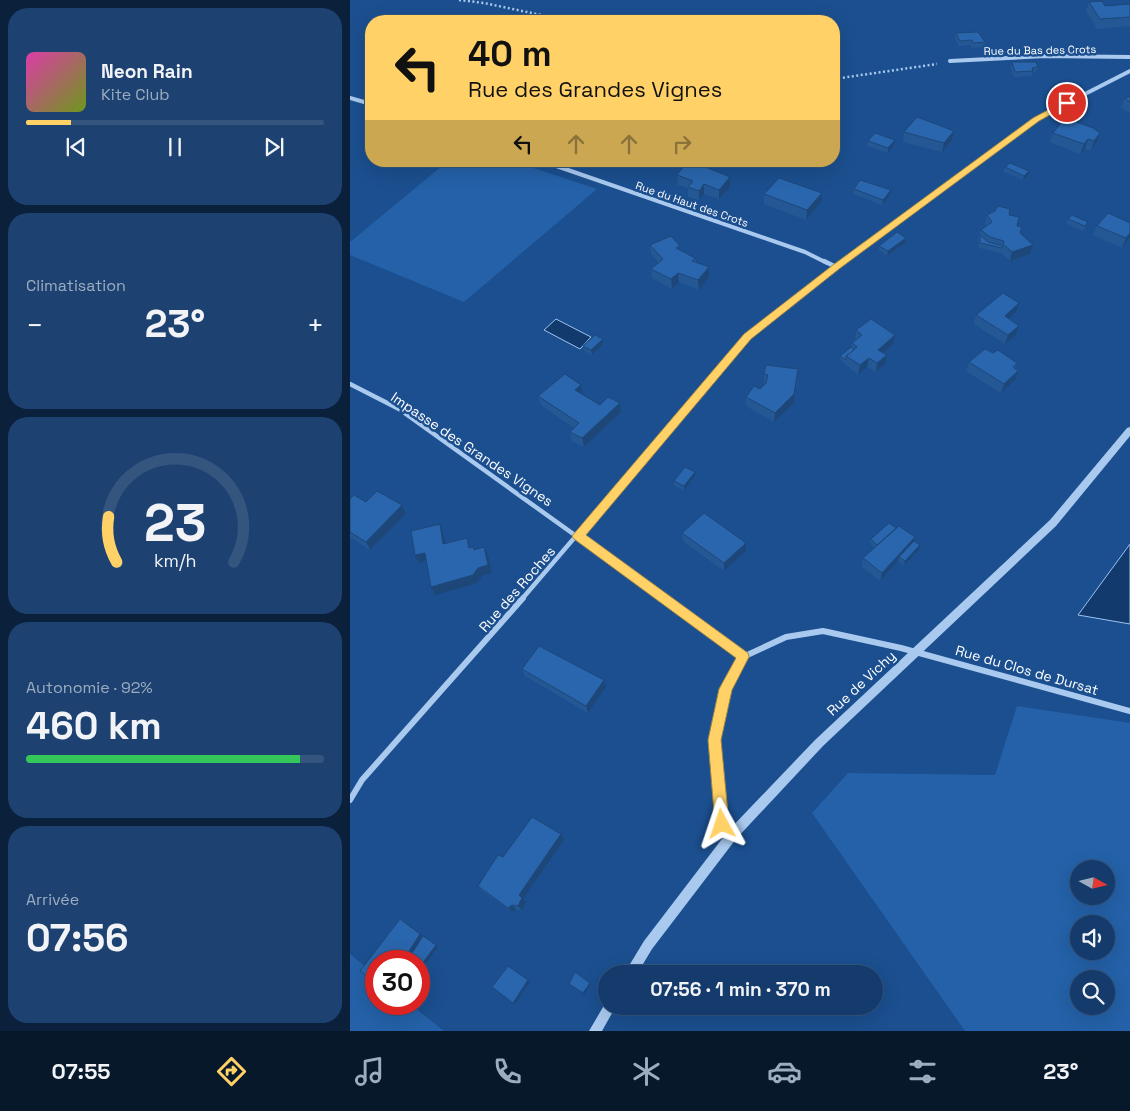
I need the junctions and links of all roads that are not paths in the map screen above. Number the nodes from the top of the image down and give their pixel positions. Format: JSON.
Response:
{"nodes":[{"id":1,"x":1130,"y":57,"type":"edge"},
{"id":2,"x":950,"y":61,"type":"road end"},
{"id":3,"x":1130,"y":71,"type":"edge"},
{"id":4,"x":350,"y":98,"type":"edge"},
{"id":5,"x":365,"y":102,"type":"edge"},
{"id":6,"x":559,"y":167,"type":"edge"},
{"id":7,"x":836,"y":267,"type":"junction"},
{"id":8,"x":350,"y":384,"type":"edge"},
{"id":9,"x":1130,"y":430,"type":"edge"},
{"id":10,"x":578,"y":536,"type":"junction"},
{"id":11,"x":917,"y":652,"type":"junction"},
{"id":12,"x":743,"y":657,"type":"junction"},
{"id":13,"x":1130,"y":712,"type":"edge"},
{"id":14,"x":350,"y":800,"type":"edge"},
{"id":15,"x":732,"y":835,"type":"junction"},
{"id":16,"x":636,"y":965,"type":"edge"},
{"id":17,"x":605,"y":1015,"type":"edge"},
{"id":18,"x":595,"y":1031,"type":"edge"}],
"edges":[{"from":1,"to":2,"type":"street","name":"Rue du Bas des Crots"},
{"from":3,"to":7,"type":"street","name":"Rue des Roches"},
{"from":4,"to":5,"type":"street"},
{"from":6,"to":7,"type":"street","name":"Rue du Haut des Crots"},
{"from":7,"to":10,"type":"street","name":"Rue des Roches"},
{"from":8,"to":10,"type":"street","name":"Impasse des Grandes Vignes"},
{"from":9,"to":11,"type":"street","name":"Rue de Vichy"},
{"from":10,"to":12,"type":"street","name":"Impasse des Grandes Vignes"},
{"from":10,"to":14,"type":"street","name":"Rue des Roches"},
{"from":11,"to":12,"type":"street","name":"Rue du Clos de Dursat"},
{"from":11,"to":13,"type":"street","name":"Rue du Clos de Dursat"},
{"from":11,"to":15,"type":"street","name":"Rue de Vichy"},
{"from":12,"to":15,"type":"street"},
{"from":15,"to":16,"type":"street","name":"Rue de Vichy"},
{"from":17,"to":18,"type":"street"}]}
